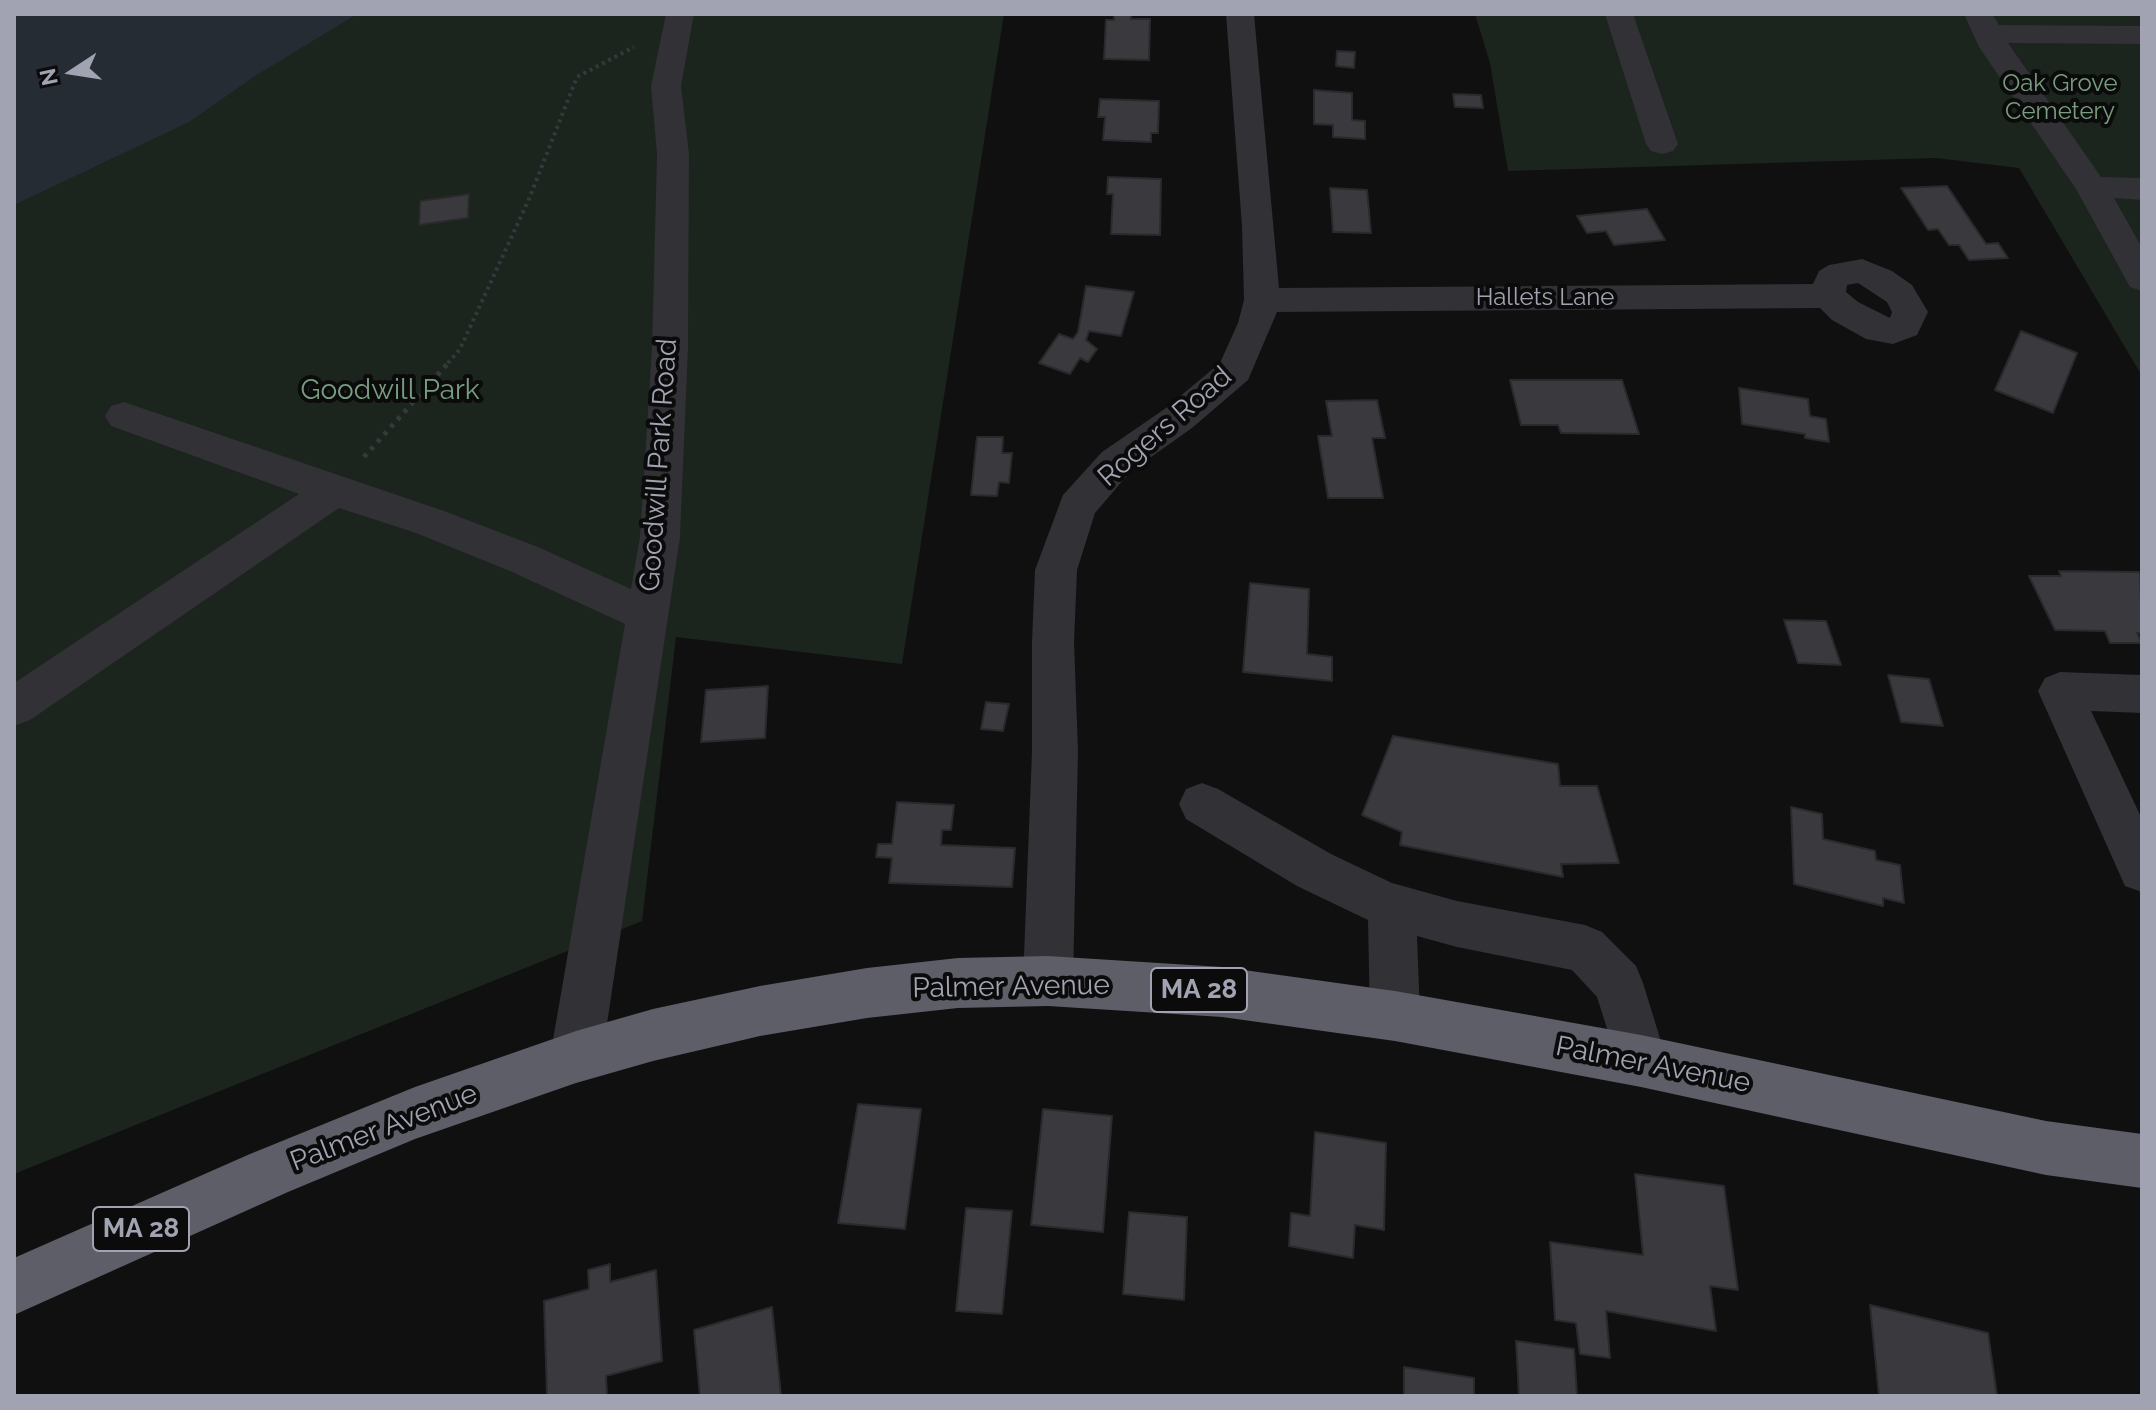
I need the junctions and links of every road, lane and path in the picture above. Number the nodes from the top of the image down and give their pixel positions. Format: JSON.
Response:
{"nodes":[{"id":1,"x":1240,"y":14,"type":"edge"},
{"id":2,"x":1619,"y":14,"type":"edge"},
{"id":3,"x":678,"y":20,"type":"edge"},
{"id":4,"x":1984,"y":24,"type":"edge"},
{"id":5,"x":2142,"y":35,"type":"edge"},
{"id":6,"x":1662,"y":144,"type":"dead end"},
{"id":7,"x":2091,"y":187,"type":"junction"},
{"id":8,"x":2142,"y":189,"type":"edge"},
{"id":9,"x":2142,"y":279,"type":"edge"},
{"id":10,"x":1828,"y":296,"type":"dead end"},
{"id":11,"x":1262,"y":300,"type":"junction"},
{"id":12,"x":124,"y":416,"type":"dead end"},
{"id":13,"x":334,"y":491,"type":"junction"},
{"id":14,"x":647,"y":615,"type":"junction"},
{"id":15,"x":2142,"y":694,"type":"edge"},
{"id":16,"x":14,"y":707,"type":"edge"},
{"id":17,"x":1202,"y":804,"type":"dead end"},
{"id":18,"x":2142,"y":870,"type":"edge"},
{"id":19,"x":1392,"y":906,"type":"junction"},
{"id":20,"x":1048,"y":981,"type":"junction"},
{"id":21,"x":1395,"y":1016,"type":"junction"},
{"id":22,"x":576,"y":1057,"type":"junction"},
{"id":23,"x":1641,"y":1061,"type":"junction"},
{"id":24,"x":2142,"y":1161,"type":"edge"},
{"id":25,"x":14,"y":1287,"type":"edge"}],
"edges":[{"from":1,"to":11,"type":"street","name":"Rogers Road"},
{"from":2,"to":6,"type":"street"},
{"from":3,"to":13,"type":"path"},
{"from":3,"to":14,"type":"street","name":"Goodwill Park Road"},
{"from":4,"to":5,"type":"street"},
{"from":4,"to":7,"type":"street"},
{"from":7,"to":8,"type":"street"},
{"from":7,"to":9,"type":"street"},
{"from":10,"to":11,"type":"street","name":"Hallets Lane"},
{"from":11,"to":20,"type":"street","name":"Rogers Road"},
{"from":12,"to":13,"type":"street"},
{"from":13,"to":14,"type":"street"},
{"from":13,"to":16,"type":"street"},
{"from":14,"to":22,"type":"street","name":"Goodwill Park Road"},
{"from":15,"to":18,"type":"street"},
{"from":17,"to":19,"type":"street"},
{"from":19,"to":21,"type":"street"},
{"from":19,"to":23,"type":"street"},
{"from":20,"to":21,"type":"highway","name":"Palmer Avenue","number":"MA 28"},
{"from":20,"to":22,"type":"highway","name":"Palmer Avenue","number":"MA 28"},
{"from":21,"to":23,"type":"highway","name":"Palmer Avenue","number":"MA 28"},
{"from":22,"to":25,"type":"highway","name":"Palmer Avenue","number":"MA 28"},
{"from":23,"to":24,"type":"highway","name":"Palmer Avenue","number":"MA 28"}]}
